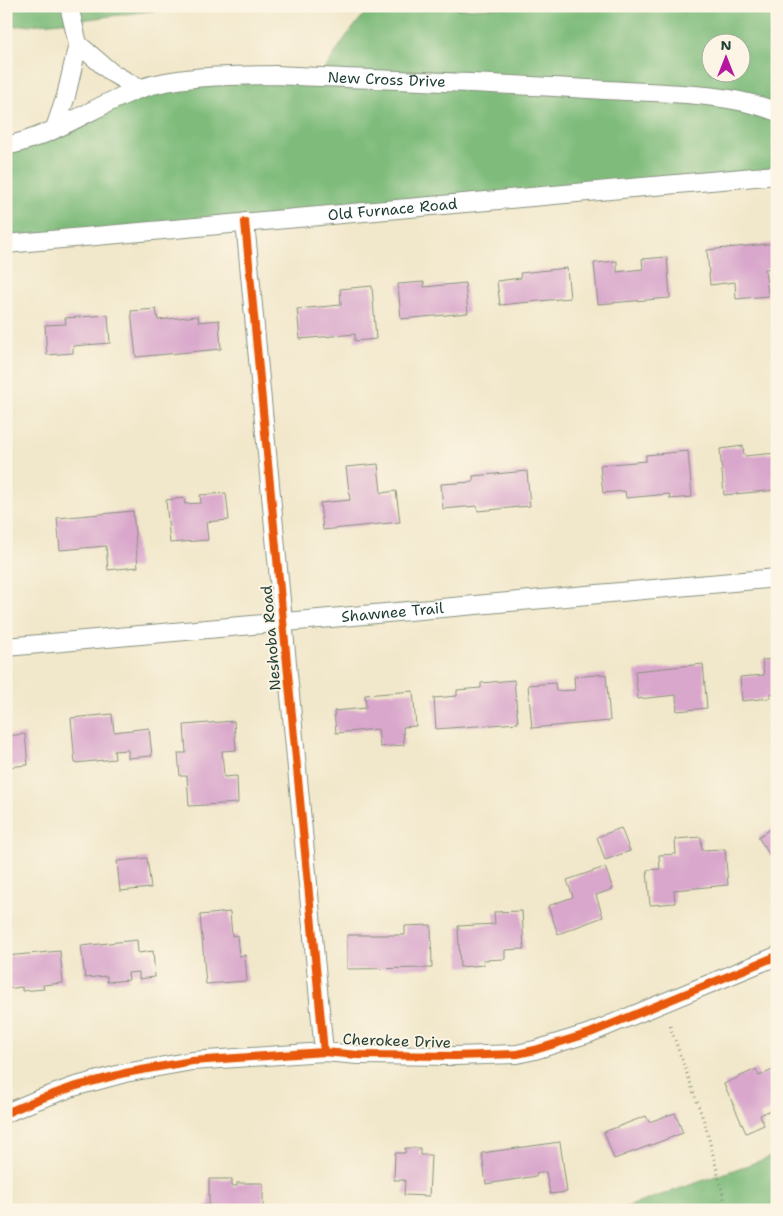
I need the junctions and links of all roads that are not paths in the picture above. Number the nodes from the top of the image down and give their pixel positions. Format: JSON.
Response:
{"nodes":[{"id":1,"x":70,"y":10,"type":"edge"},
{"id":2,"x":78,"y":44,"type":"junction"},
{"id":3,"x":140,"y":89,"type":"junction"},
{"id":4,"x":777,"y":112,"type":"edge"},
{"id":5,"x":55,"y":128,"type":"junction"},
{"id":6,"x":6,"y":146,"type":"edge"},
{"id":7,"x":777,"y":175,"type":"edge"},
{"id":8,"x":245,"y":222,"type":"junction"},
{"id":9,"x":6,"y":244,"type":"edge"},
{"id":10,"x":777,"y":578,"type":"edge"},
{"id":11,"x":284,"y":623,"type":"junction"},
{"id":12,"x":6,"y":648,"type":"edge"},
{"id":13,"x":777,"y":956,"type":"edge"},
{"id":14,"x":324,"y":1052,"type":"junction"},
{"id":15,"x":6,"y":1113,"type":"edge"}],
"edges":[{"from":1,"to":2,"type":"street"},
{"from":2,"to":3,"type":"street"},
{"from":2,"to":5,"type":"street"},
{"from":3,"to":4,"type":"street","name":"New Cross Drive"},
{"from":3,"to":5,"type":"street","name":"New Cross Drive"},
{"from":5,"to":6,"type":"street","name":"New Cross Drive"},
{"from":7,"to":8,"type":"street","name":"Old Furnace Road"},
{"from":8,"to":9,"type":"street","name":"Old Furnace Road"},
{"from":8,"to":11,"type":"street","name":"Neshoba Road"},
{"from":10,"to":11,"type":"street","name":"Shawnee Trail"},
{"from":11,"to":12,"type":"street","name":"Shawnee Trail"},
{"from":11,"to":14,"type":"street","name":"Neshoba Road"},
{"from":13,"to":14,"type":"street","name":"Cherokee Drive"},
{"from":14,"to":15,"type":"street","name":"Cherokee Drive"}]}
